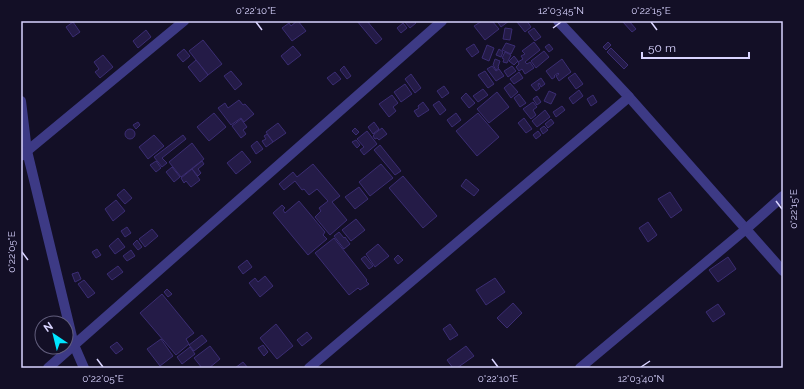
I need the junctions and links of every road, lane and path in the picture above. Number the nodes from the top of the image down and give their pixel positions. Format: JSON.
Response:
{"nodes":[{"id":1,"x":184,"y":21,"type":"edge"},
{"id":2,"x":442,"y":21,"type":"edge"},
{"id":3,"x":558,"y":21,"type":"edge"},
{"id":4,"x":629,"y":97,"type":"junction"},
{"id":5,"x":21,"y":101,"type":"edge"},
{"id":6,"x":24,"y":154,"type":"edge"},
{"id":7,"x":783,"y":196,"type":"edge"},
{"id":8,"x":746,"y":229,"type":"junction"},
{"id":9,"x":783,"y":272,"type":"edge"},
{"id":10,"x":66,"y":315,"type":"edge"},
{"id":11,"x":74,"y":345,"type":"joint"},
{"id":12,"x":63,"y":355,"type":"edge"},
{"id":13,"x":48,"y":368,"type":"edge"},
{"id":14,"x":84,"y":368,"type":"edge"},
{"id":15,"x":309,"y":368,"type":"edge"},
{"id":16,"x":580,"y":368,"type":"edge"}],
"edges":[{"from":1,"to":6,"type":"street"},
{"from":2,"to":11,"type":"street"},
{"from":3,"to":4,"type":"street"},
{"from":4,"to":8,"type":"street"},
{"from":4,"to":15,"type":"street"},
{"from":5,"to":6,"type":"street"},
{"from":6,"to":10,"type":"street"},
{"from":7,"to":8,"type":"street"},
{"from":8,"to":9,"type":"street"},
{"from":8,"to":16,"type":"street"},
{"from":11,"to":14,"type":"street"},
{"from":12,"to":13,"type":"street"}]}
